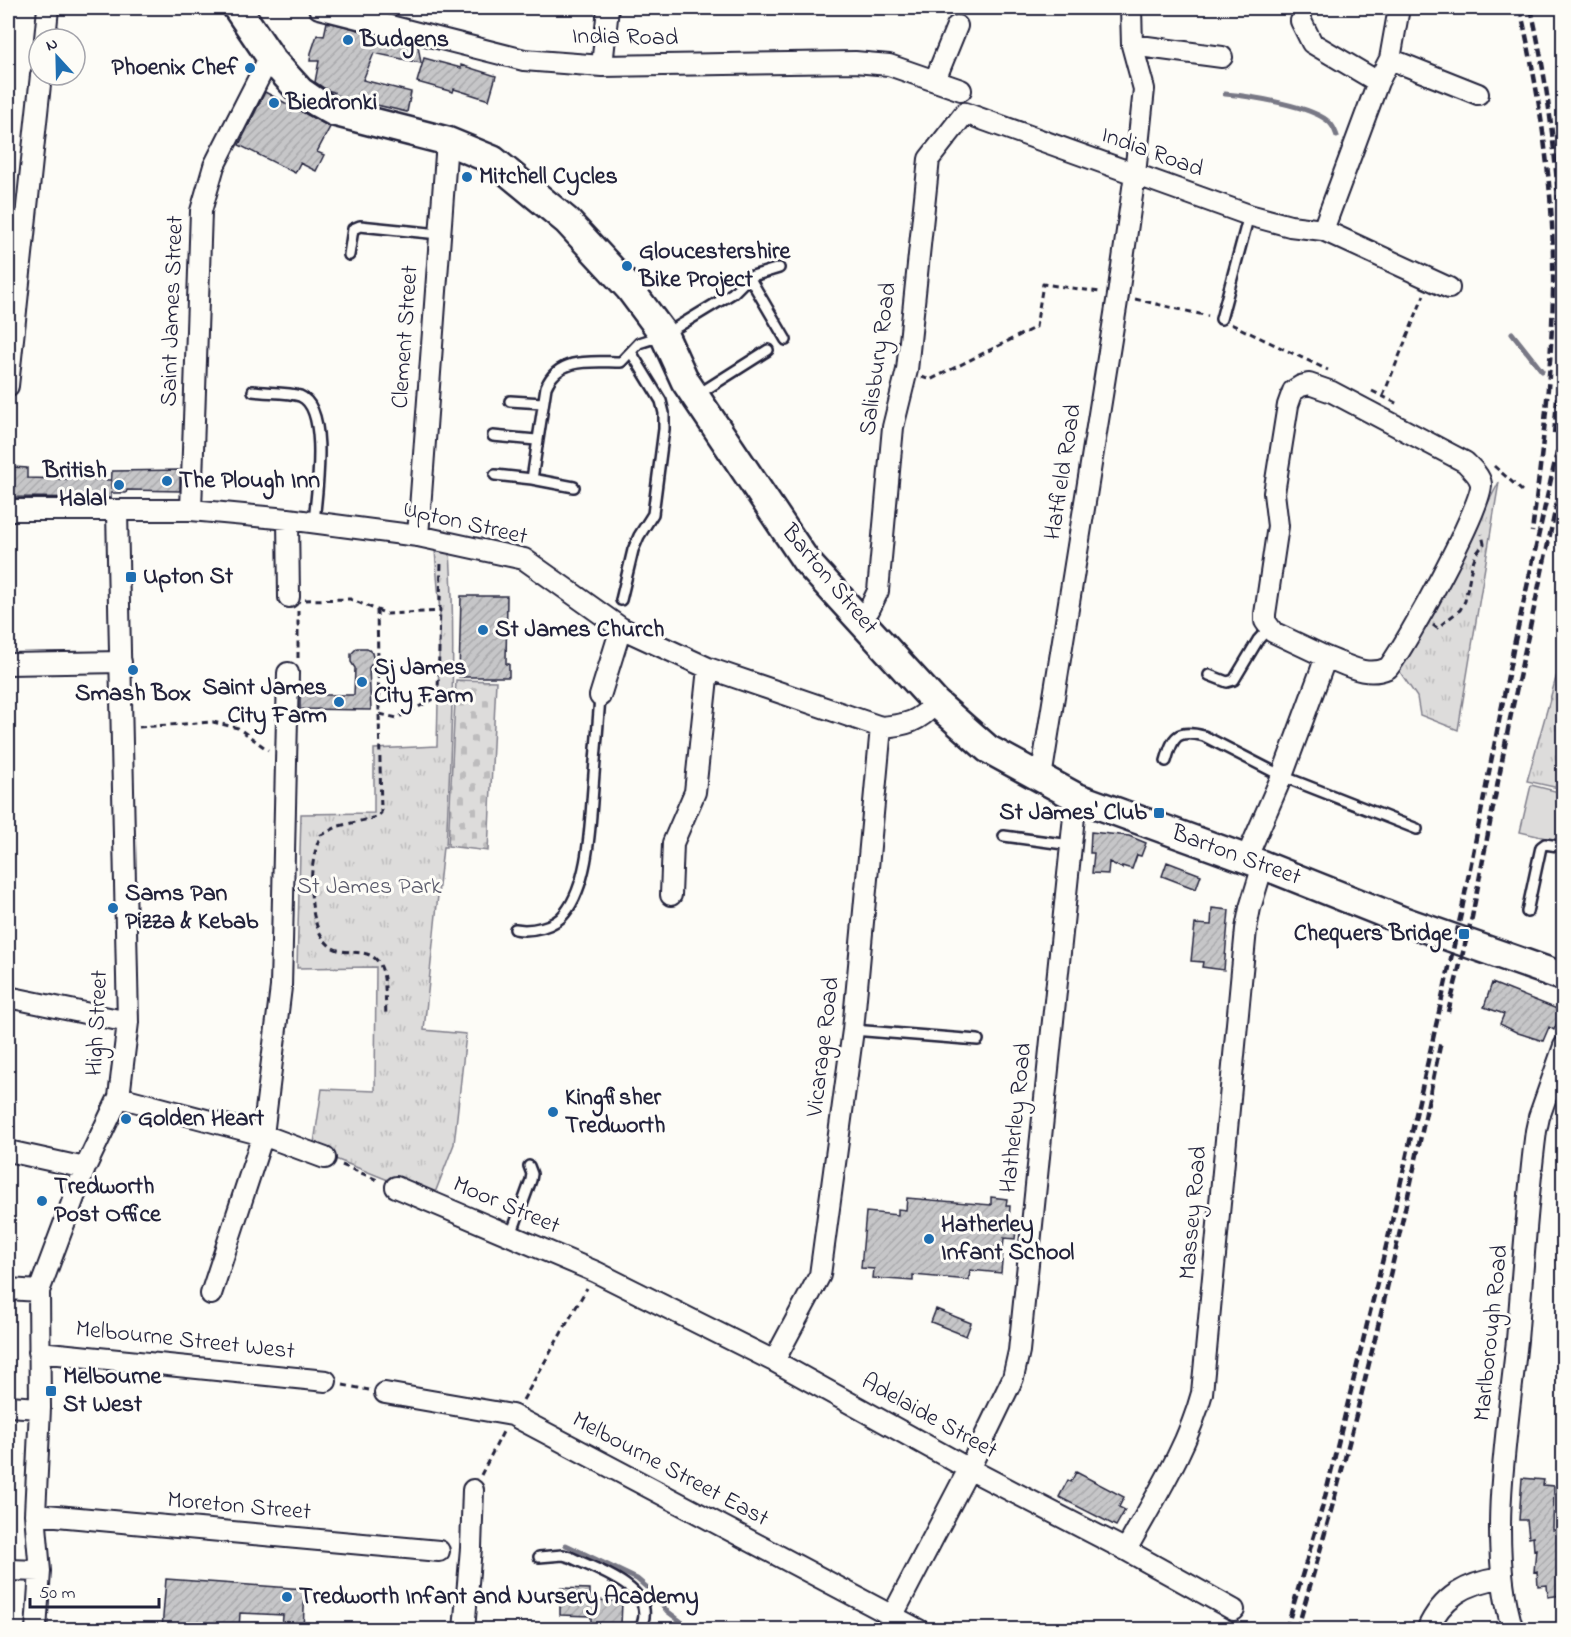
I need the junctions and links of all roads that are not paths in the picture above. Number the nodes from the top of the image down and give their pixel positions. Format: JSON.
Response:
{"nodes":[{"id":1,"x":48,"y":8,"type":"edge"},
{"id":2,"x":240,"y":8,"type":"edge"},
{"id":3,"x":319,"y":8,"type":"edge"},
{"id":4,"x":608,"y":8,"type":"edge"},
{"id":5,"x":1131,"y":8,"type":"edge"},
{"id":6,"x":1399,"y":8,"type":"edge"},
{"id":7,"x":1301,"y":21,"type":"dead end"},
{"id":8,"x":957,"y":26,"type":"dead end"},
{"id":9,"x":46,"y":27,"type":"edge"},
{"id":10,"x":1132,"y":45,"type":"junction"},
{"id":11,"x":270,"y":56,"type":"junction"},
{"id":12,"x":1222,"y":57,"type":"dead end"},
{"id":13,"x":1390,"y":59,"type":"junction"},
{"id":14,"x":602,"y":66,"type":"junction"},
{"id":15,"x":935,"y":80,"type":"junction"},
{"id":16,"x":1378,"y":82,"type":"junction"},
{"id":17,"x":40,"y":87,"type":"edge"},
{"id":18,"x":961,"y":90,"type":"dead end"},
{"id":19,"x":1478,"y":94,"type":"dead end"},
{"id":20,"x":965,"y":113,"type":"joint"},
{"id":21,"x":447,"y":141,"type":"junction"},
{"id":22,"x":1135,"y":174,"type":"junction"},
{"id":23,"x":1249,"y":215,"type":"junction"},
{"id":24,"x":1323,"y":230,"type":"junction"},
{"id":25,"x":439,"y":234,"type":"junction"},
{"id":26,"x":349,"y":255,"type":"dead end"},
{"id":27,"x":779,"y":268,"type":"dead end"},
{"id":28,"x":749,"y":277,"type":"junction"},
{"id":29,"x":1449,"y":288,"type":"dead end"},
{"id":30,"x":1221,"y":319,"type":"road end"},
{"id":31,"x":664,"y":335,"type":"junction"},
{"id":32,"x":786,"y":340,"type":"dead end"},
{"id":33,"x":768,"y":350,"type":"dead end"},
{"id":34,"x":631,"y":352,"type":"junction"},
{"id":35,"x":8,"y":386,"type":"edge"},
{"id":36,"x":253,"y":392,"type":"dead end"},
{"id":37,"x":695,"y":396,"type":"junction"},
{"id":38,"x":510,"y":400,"type":"dead end"},
{"id":39,"x":543,"y":403,"type":"junction"},
{"id":40,"x":493,"y":436,"type":"dead end"},
{"id":41,"x":536,"y":440,"type":"junction"},
{"id":42,"x":495,"y":475,"type":"dead end"},
{"id":43,"x":532,"y":479,"type":"junction"},
{"id":44,"x":574,"y":487,"type":"dead end"},
{"id":45,"x":8,"y":510,"type":"edge"},
{"id":46,"x":191,"y":510,"type":"junction"},
{"id":47,"x":117,"y":512,"type":"junction"},
{"id":48,"x":288,"y":519,"type":"junction"},
{"id":49,"x":314,"y":522,"type":"junction"},
{"id":50,"x":418,"y":536,"type":"junction"},
{"id":51,"x":293,"y":599,"type":"road end"},
{"id":52,"x":621,"y":600,"type":"dead end"},
{"id":53,"x":858,"y":618,"type":"junction"},
{"id":54,"x":1269,"y":627,"type":"junction"},
{"id":55,"x":621,"y":628,"type":"junction"},
{"id":56,"x":1326,"y":657,"type":"junction"},
{"id":57,"x":121,"y":662,"type":"junction"},
{"id":58,"x":8,"y":664,"type":"edge"},
{"id":59,"x":708,"y":668,"type":"junction"},
{"id":60,"x":288,"y":673,"type":"road end"},
{"id":61,"x":1209,"y":675,"type":"dead end"},
{"id":62,"x":600,"y":696,"type":"joint"},
{"id":63,"x":936,"y":703,"type":"junction"},
{"id":64,"x":881,"y":727,"type":"junction"},
{"id":65,"x":1166,"y":761,"type":"dead end"},
{"id":66,"x":1282,"y":776,"type":"junction"},
{"id":67,"x":1041,"y":778,"type":"junction"},
{"id":68,"x":1076,"y":796,"type":"junction"},
{"id":69,"x":1417,"y":829,"type":"dead end"},
{"id":70,"x":1004,"y":836,"type":"dead end"},
{"id":71,"x":1071,"y":845,"type":"junction"},
{"id":72,"x":1563,"y":848,"type":"edge"},
{"id":73,"x":1255,"y":862,"type":"junction"},
{"id":74,"x":671,"y":895,"type":"dead end"},
{"id":75,"x":1527,"y":912,"type":"dead end"},
{"id":76,"x":515,"y":929,"type":"dead end"},
{"id":77,"x":1563,"y":977,"type":"edge"},
{"id":78,"x":8,"y":997,"type":"edge"},
{"id":79,"x":128,"y":1022,"type":"junction"},
{"id":80,"x":853,"y":1030,"type":"junction"},
{"id":81,"x":978,"y":1040,"type":"dead end"},
{"id":82,"x":1563,"y":1046,"type":"edge"},
{"id":83,"x":119,"y":1097,"type":"junction"},
{"id":84,"x":263,"y":1135,"type":"junction"},
{"id":85,"x":8,"y":1151,"type":"edge"},
{"id":86,"x":325,"y":1158,"type":"road end"},
{"id":87,"x":529,"y":1166,"type":"dead end"},
{"id":88,"x":85,"y":1168,"type":"junction"},
{"id":89,"x":396,"y":1187,"type":"road end"},
{"id":90,"x":511,"y":1235,"type":"junction"},
{"id":91,"x":596,"y":1272,"type":"joint"},
{"id":92,"x":8,"y":1289,"type":"edge"},
{"id":93,"x":39,"y":1291,"type":"junction"},
{"id":94,"x":211,"y":1294,"type":"dead end"},
{"id":95,"x":39,"y":1352,"type":"junction"},
{"id":96,"x":774,"y":1361,"type":"junction"},
{"id":97,"x":326,"y":1381,"type":"road end"},
{"id":98,"x":385,"y":1393,"type":"road end"},
{"id":99,"x":8,"y":1406,"type":"edge"},
{"id":100,"x":40,"y":1408,"type":"junction"},
{"id":101,"x":969,"y":1469,"type":"junction"},
{"id":102,"x":473,"y":1490,"type":"road end"},
{"id":103,"x":35,"y":1514,"type":"junction"},
{"id":104,"x":1126,"y":1550,"type":"junction"},
{"id":105,"x":439,"y":1551,"type":"dead end"},
{"id":106,"x":539,"y":1557,"type":"dead end"},
{"id":107,"x":8,"y":1570,"type":"edge"},
{"id":108,"x":40,"y":1571,"type":"junction"},
{"id":109,"x":1501,"y":1578,"type":"junction"},
{"id":110,"x":1234,"y":1610,"type":"dead end"},
{"id":111,"x":888,"y":1622,"type":"edge"},
{"id":112,"x":36,"y":1629,"type":"edge"},
{"id":113,"x":464,"y":1629,"type":"edge"},
{"id":114,"x":639,"y":1629,"type":"edge"},
{"id":115,"x":919,"y":1629,"type":"edge"},
{"id":116,"x":1427,"y":1629,"type":"edge"},
{"id":117,"x":1513,"y":1629,"type":"edge"}],
"edges":[{"from":1,"to":9,"type":"street"},
{"from":2,"to":11,"type":"main road","name":"Barton Street"},
{"from":3,"to":14,"type":"street","name":"India Road"},
{"from":4,"to":14,"type":"street"},
{"from":5,"to":10,"type":"street","name":"Hatfield Road"},
{"from":6,"to":13,"type":"street"},
{"from":7,"to":16,"type":"street"},
{"from":8,"to":15,"type":"street"},
{"from":10,"to":12,"type":"street"},
{"from":10,"to":22,"type":"street","name":"Hatfield Road"},
{"from":11,"to":21,"type":"main road","name":"Barton Street"},
{"from":11,"to":46,"type":"street","name":"Saint James Street"},
{"from":13,"to":16,"type":"street"},
{"from":13,"to":19,"type":"street"},
{"from":14,"to":15,"type":"street","name":"India Road"},
{"from":15,"to":18,"type":"street","name":"India Road"},
{"from":16,"to":24,"type":"street"},
{"from":17,"to":35,"type":"street"},
{"from":20,"to":22,"type":"street","name":"India Road"},
{"from":20,"to":53,"type":"street","name":"Salisbury Road"},
{"from":21,"to":25,"type":"street","name":"Clement Street"},
{"from":21,"to":31,"type":"main road","name":"Barton Street"},
{"from":22,"to":23,"type":"street","name":"India Road"},
{"from":22,"to":67,"type":"street","name":"Hatfield Road"},
{"from":23,"to":24,"type":"street","name":"India Road"},
{"from":23,"to":30,"type":"lane"},
{"from":24,"to":29,"type":"street","name":"India Road"},
{"from":25,"to":26,"type":"lane"},
{"from":25,"to":50,"type":"street","name":"Clement Street"},
{"from":27,"to":28,"type":"lane"},
{"from":28,"to":31,"type":"lane"},
{"from":28,"to":32,"type":"lane"},
{"from":31,"to":34,"type":"lane"},
{"from":31,"to":37,"type":"main road","name":"Barton Street"},
{"from":33,"to":37,"type":"lane"},
{"from":34,"to":39,"type":"lane"},
{"from":34,"to":52,"type":"lane"},
{"from":36,"to":49,"type":"lane"},
{"from":37,"to":53,"type":"main road","name":"Barton Street"},
{"from":38,"to":39,"type":"lane"},
{"from":39,"to":41,"type":"lane"},
{"from":40,"to":41,"type":"lane"},
{"from":41,"to":43,"type":"lane"},
{"from":42,"to":43,"type":"lane"},
{"from":43,"to":44,"type":"lane"},
{"from":45,"to":47,"type":"street","name":"Upton Street"},
{"from":46,"to":47,"type":"street","name":"Upton Street"},
{"from":46,"to":48,"type":"street","name":"Upton Street"},
{"from":47,"to":57,"type":"street","name":"High Street"},
{"from":48,"to":49,"type":"street","name":"Upton Street"},
{"from":48,"to":51,"type":"street"},
{"from":49,"to":50,"type":"street","name":"Upton Street"},
{"from":50,"to":55,"type":"street","name":"Upton Street"},
{"from":53,"to":63,"type":"main road","name":"Barton Street"},
{"from":54,"to":56,"type":"street"},
{"from":54,"to":56,"type":"street"},
{"from":54,"to":61,"type":"lane"},
{"from":55,"to":59,"type":"street","name":"Upton Street"},
{"from":55,"to":62,"type":"street"},
{"from":56,"to":66,"type":"street","name":"Massey Road"},
{"from":57,"to":58,"type":"street"},
{"from":57,"to":79,"type":"street","name":"High Street"},
{"from":59,"to":64,"type":"street","name":"Upton Street"},
{"from":59,"to":74,"type":"street"},
{"from":60,"to":84,"type":"street"},
{"from":62,"to":76,"type":"lane"},
{"from":63,"to":64,"type":"street"},
{"from":63,"to":67,"type":"main road","name":"Barton Street"},
{"from":64,"to":80,"type":"street","name":"Vicarage Road"},
{"from":65,"to":66,"type":"lane"},
{"from":66,"to":69,"type":"lane"},
{"from":66,"to":73,"type":"street","name":"Massey Road"},
{"from":67,"to":68,"type":"main road","name":"Barton Street"},
{"from":68,"to":71,"type":"street","name":"Hatherley Road"},
{"from":68,"to":73,"type":"main road","name":"Barton Street"},
{"from":70,"to":71,"type":"lane"},
{"from":71,"to":101,"type":"street","name":"Hatherley Road"},
{"from":72,"to":75,"type":"lane"},
{"from":73,"to":77,"type":"main road","name":"Barton Street"},
{"from":73,"to":104,"type":"street","name":"Massey Road"},
{"from":78,"to":79,"type":"street"},
{"from":79,"to":83,"type":"street","name":"High Street"},
{"from":80,"to":81,"type":"lane"},
{"from":80,"to":96,"type":"street","name":"Vicarage Road"},
{"from":82,"to":109,"type":"street","name":"Marlborough Road"},
{"from":83,"to":84,"type":"street"},
{"from":83,"to":88,"type":"street","name":"High Street"},
{"from":84,"to":86,"type":"street"},
{"from":84,"to":94,"type":"street"},
{"from":85,"to":88,"type":"street"},
{"from":87,"to":90,"type":"lane"},
{"from":88,"to":93,"type":"street","name":"High Street"},
{"from":89,"to":90,"type":"street","name":"Moor Street"},
{"from":90,"to":91,"type":"street","name":"Moor Street"},
{"from":91,"to":96,"type":"street","name":"Adelaide Street"},
{"from":92,"to":93,"type":"street"},
{"from":93,"to":95,"type":"street","name":"High Street"},
{"from":95,"to":97,"type":"street","name":"Melbourne Street West"},
{"from":95,"to":100,"type":"street","name":"High Street"},
{"from":96,"to":101,"type":"street","name":"Adelaide Street"},
{"from":98,"to":111,"type":"street","name":"Melbourne Street East"},
{"from":99,"to":100,"type":"street"},
{"from":100,"to":103,"type":"street","name":"High Street"},
{"from":101,"to":104,"type":"street","name":"Adelaide Street"},
{"from":101,"to":111,"type":"street","name":"Hatherley Road"},
{"from":102,"to":113,"type":"street"},
{"from":103,"to":105,"type":"street","name":"Moreton Street"},
{"from":103,"to":108,"type":"street","name":"High Street"},
{"from":104,"to":110,"type":"street","name":"Adelaide Street"},
{"from":106,"to":114,"type":"lane"},
{"from":107,"to":108,"type":"street"},
{"from":108,"to":112,"type":"street","name":"High Street"},
{"from":109,"to":116,"type":"street"},
{"from":109,"to":117,"type":"street","name":"Marlborough Road"},
{"from":111,"to":115,"type":"street","name":"Melbourne Street East"}]}
